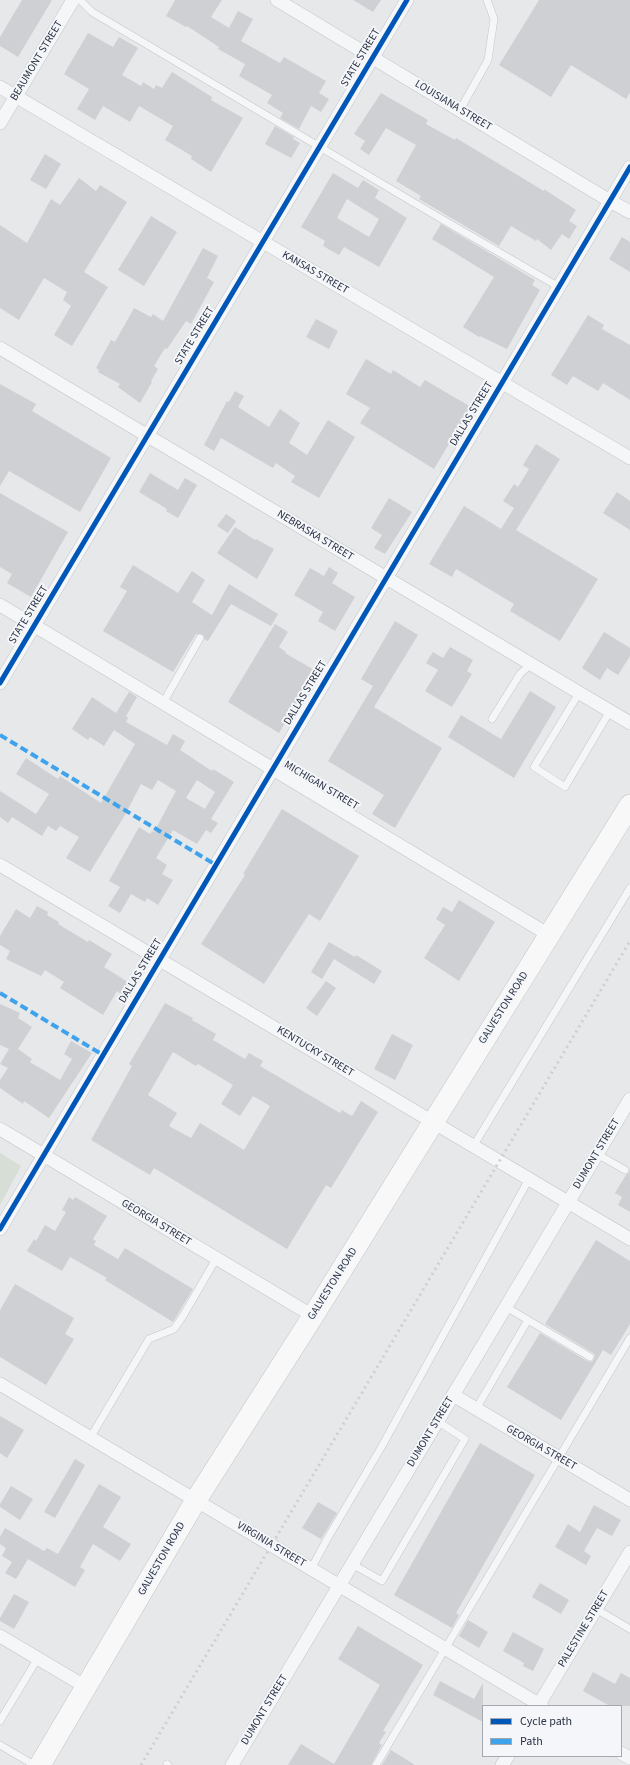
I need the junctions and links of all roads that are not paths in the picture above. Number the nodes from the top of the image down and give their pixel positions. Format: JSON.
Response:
{"nodes":[{"id":1,"x":73,"y":0,"type":"edge"},
{"id":2,"x":80,"y":0,"type":"edge"},
{"id":3,"x":277,"y":0,"type":"edge"},
{"id":4,"x":407,"y":0,"type":"edge"},
{"id":5,"x":487,"y":0,"type":"edge"},
{"id":6,"x":373,"y":58,"type":"junction"},
{"id":7,"x":0,"y":87,"type":"edge"},
{"id":8,"x":16,"y":96,"type":"junction"},
{"id":9,"x":460,"y":110,"type":"junction"},
{"id":10,"x":0,"y":123,"type":"edge"},
{"id":11,"x":320,"y":147,"type":"junction"},
{"id":12,"x":630,"y":167,"type":"edge"},
{"id":13,"x":610,"y":201,"type":"junction"},
{"id":14,"x":630,"y":212,"type":"edge"},
{"id":15,"x":263,"y":242,"type":"junction"},
{"id":16,"x":559,"y":287,"type":"junction"},
{"id":17,"x":0,"y":348,"type":"edge"},
{"id":18,"x":502,"y":383,"type":"junction"},
{"id":19,"x":147,"y":436,"type":"junction"},
{"id":20,"x":630,"y":458,"type":"edge"},
{"id":21,"x":386,"y":578,"type":"junction"},
{"id":22,"x":0,"y":605,"type":"edge"},
{"id":23,"x":34,"y":626,"type":"junction"},
{"id":24,"x":200,"y":638,"type":"dead end"},
{"id":25,"x":531,"y":664,"type":"junction"},
{"id":26,"x":0,"y":683,"type":"edge"},
{"id":27,"x":579,"y":692,"type":"junction"},
{"id":28,"x":163,"y":703,"type":"junction"},
{"id":29,"x":610,"y":711,"type":"junction"},
{"id":30,"x":492,"y":720,"type":"dead end"},
{"id":31,"x":630,"y":723,"type":"edge"},
{"id":32,"x":273,"y":769,"type":"junction"},
{"id":33,"x":630,"y":805,"type":"edge"},
{"id":34,"x":0,"y":865,"type":"edge"},
{"id":35,"x":630,"y":888,"type":"edge"},
{"id":36,"x":549,"y":935,"type":"junction"},
{"id":37,"x":160,"y":960,"type":"junction"},
{"id":38,"x":630,"y":1099,"type":"edge"},
{"id":39,"x":433,"y":1122,"type":"junction"},
{"id":40,"x":0,"y":1129,"type":"edge"},
{"id":41,"x":474,"y":1146,"type":"junction"},
{"id":42,"x":597,"y":1154,"type":"junction"},
{"id":43,"x":44,"y":1155,"type":"junction"},
{"id":44,"x":625,"y":1170,"type":"dead end"},
{"id":45,"x":529,"y":1178,"type":"junction"},
{"id":46,"x":569,"y":1202,"type":"junction"},
{"id":47,"x":0,"y":1228,"type":"edge"},
{"id":48,"x":630,"y":1239,"type":"edge"},
{"id":49,"x":216,"y":1259,"type":"junction"},
{"id":50,"x":506,"y":1307,"type":"junction"},
{"id":51,"x":313,"y":1316,"type":"junction"},
{"id":52,"x":528,"y":1320,"type":"junction"},
{"id":53,"x":630,"y":1338,"type":"edge"},
{"id":54,"x":590,"y":1357,"type":"dead end"},
{"id":55,"x":0,"y":1384,"type":"edge"},
{"id":56,"x":453,"y":1396,"type":"junction"},
{"id":57,"x":476,"y":1409,"type":"junction"},
{"id":58,"x":437,"y":1421,"type":"junction"},
{"id":59,"x":90,"y":1438,"type":"junction"},
{"id":60,"x":558,"y":1458,"type":"junction"},
{"id":61,"x":196,"y":1500,"type":"junction"},
{"id":62,"x":630,"y":1500,"type":"edge"},
{"id":63,"x":630,"y":1552,"type":"edge"},
{"id":64,"x":352,"y":1564,"type":"junction"},
{"id":65,"x":311,"y":1569,"type":"junction"},
{"id":66,"x":339,"y":1585,"type":"junction"},
{"id":67,"x":596,"y":1609,"type":"junction"},
{"id":68,"x":630,"y":1629,"type":"edge"},
{"id":69,"x":0,"y":1636,"type":"edge"},
{"id":70,"x":445,"y":1648,"type":"junction"},
{"id":71,"x":38,"y":1658,"type":"junction"},
{"id":72,"x":86,"y":1687,"type":"junction"},
{"id":73,"x":539,"y":1705,"type":"edge"},
{"id":74,"x":0,"y":1721,"type":"edge"},
{"id":75,"x":0,"y":1745,"type":"edge"},
{"id":76,"x":34,"y":1765,"type":"edge"},
{"id":77,"x":40,"y":1765,"type":"edge"},
{"id":78,"x":232,"y":1765,"type":"edge"},
{"id":79,"x":376,"y":1765,"type":"edge"}],
"edges":[{"from":1,"to":8,"type":"street","name":"BEAUMONT STREET"},
{"from":2,"to":11,"type":"lane"},
{"from":3,"to":6,"type":"street","name":"LOUISIANA STREET"},
{"from":4,"to":6,"type":"street","name":"STATE STREET"},
{"from":5,"to":9,"type":"lane"},
{"from":6,"to":9,"type":"street","name":"LOUISIANA STREET"},
{"from":6,"to":11,"type":"street","name":"STATE STREET"},
{"from":7,"to":8,"type":"street","name":"KANSAS STREET"},
{"from":8,"to":10,"type":"street","name":"BEAUMONT STREET"},
{"from":8,"to":15,"type":"street","name":"KANSAS STREET"},
{"from":9,"to":13,"type":"street","name":"LOUISIANA STREET"},
{"from":11,"to":15,"type":"street","name":"STATE STREET"},
{"from":11,"to":16,"type":"lane"},
{"from":12,"to":13,"type":"street","name":"DALLAS STREET"},
{"from":13,"to":14,"type":"street","name":"LOUISIANA STREET"},
{"from":13,"to":16,"type":"street","name":"DALLAS STREET"},
{"from":15,"to":18,"type":"street","name":"KANSAS STREET"},
{"from":15,"to":19,"type":"street","name":"STATE STREET"},
{"from":16,"to":18,"type":"street","name":"DALLAS STREET"},
{"from":17,"to":19,"type":"street","name":"NEBRASKA STREET"},
{"from":18,"to":20,"type":"street","name":"KANSAS STREET"},
{"from":18,"to":21,"type":"street","name":"DALLAS STREET"},
{"from":19,"to":21,"type":"street","name":"NEBRASKA STREET"},
{"from":19,"to":23,"type":"street","name":"STATE STREET"},
{"from":21,"to":25,"type":"street","name":"NEBRASKA STREET"},
{"from":21,"to":32,"type":"street","name":"DALLAS STREET"},
{"from":22,"to":23,"type":"street","name":"MICHIGAN STREET"},
{"from":23,"to":26,"type":"street","name":"STATE STREET"},
{"from":23,"to":28,"type":"street","name":"MICHIGAN STREET"},
{"from":24,"to":28,"type":"lane"},
{"from":25,"to":27,"type":"street","name":"NEBRASKA STREET"},
{"from":25,"to":30,"type":"lane"},
{"from":27,"to":29,"type":"street","name":"NEBRASKA STREET"},
{"from":27,"to":29,"type":"lane"},
{"from":28,"to":32,"type":"street","name":"MICHIGAN STREET"},
{"from":29,"to":31,"type":"street","name":"NEBRASKA STREET"},
{"from":32,"to":36,"type":"street","name":"MICHIGAN STREET"},
{"from":32,"to":37,"type":"street","name":"DALLAS STREET"},
{"from":33,"to":36,"type":"main road","name":"GALVESTON ROAD"},
{"from":34,"to":37,"type":"street","name":"KENTUCKY STREET"},
{"from":35,"to":41,"type":"lane"},
{"from":36,"to":39,"type":"main road","name":"GALVESTON ROAD"},
{"from":37,"to":39,"type":"street","name":"KENTUCKY STREET"},
{"from":37,"to":43,"type":"street","name":"DALLAS STREET"},
{"from":38,"to":42,"type":"street","name":"DUMONT STREET"},
{"from":39,"to":41,"type":"street","name":"KENTUCKY STREET"},
{"from":39,"to":51,"type":"main road","name":"GALVESTON ROAD"},
{"from":40,"to":43,"type":"street","name":"GEORGIA STREET"},
{"from":41,"to":45,"type":"street","name":"KENTUCKY STREET"},
{"from":42,"to":44,"type":"lane"},
{"from":42,"to":46,"type":"street","name":"DUMONT STREET"},
{"from":43,"to":47,"type":"street","name":"DALLAS STREET"},
{"from":43,"to":49,"type":"street","name":"GEORGIA STREET"},
{"from":45,"to":46,"type":"street","name":"KENTUCKY STREET"},
{"from":45,"to":65,"type":"lane"},
{"from":46,"to":48,"type":"street","name":"KENTUCKY STREET"},
{"from":46,"to":50,"type":"street","name":"DUMONT STREET"},
{"from":49,"to":51,"type":"street","name":"GEORGIA STREET"},
{"from":49,"to":59,"type":"lane"},
{"from":50,"to":52,"type":"lane"},
{"from":50,"to":56,"type":"street","name":"DUMONT STREET"},
{"from":51,"to":61,"type":"main road","name":"GALVESTON ROAD"},
{"from":52,"to":54,"type":"lane"},
{"from":52,"to":57,"type":"lane"},
{"from":53,"to":60,"type":"lane"},
{"from":55,"to":59,"type":"street","name":"VIRGINIA STREET"},
{"from":56,"to":57,"type":"street","name":"GEORGIA STREET"},
{"from":56,"to":58,"type":"street","name":"DUMONT STREET"},
{"from":57,"to":60,"type":"street","name":"GEORGIA STREET"},
{"from":58,"to":64,"type":"street","name":"DUMONT STREET"},
{"from":58,"to":64,"type":"lane"},
{"from":59,"to":61,"type":"street","name":"VIRGINIA STREET"},
{"from":60,"to":62,"type":"street","name":"GEORGIA STREET"},
{"from":60,"to":70,"type":"lane"},
{"from":61,"to":65,"type":"street","name":"VIRGINIA STREET"},
{"from":61,"to":72,"type":"main road","name":"GALVESTON ROAD"},
{"from":63,"to":67,"type":"street","name":"PALESTINE STREET"},
{"from":64,"to":66,"type":"street","name":"DUMONT STREET"},
{"from":65,"to":66,"type":"street","name":"VIRGINIA STREET"},
{"from":66,"to":70,"type":"street","name":"VIRGINIA STREET"},
{"from":66,"to":78,"type":"street","name":"DUMONT STREET"},
{"from":67,"to":68,"type":"lane"},
{"from":67,"to":73,"type":"street","name":"PALESTINE STREET"},
{"from":69,"to":71,"type":"street"},
{"from":70,"to":73,"type":"street","name":"VIRGINIA STREET"},
{"from":70,"to":79,"type":"lane"},
{"from":71,"to":72,"type":"street"},
{"from":71,"to":74,"type":"lane"},
{"from":72,"to":77,"type":"main road","name":"GALVESTON ROAD"},
{"from":75,"to":76,"type":"lane"}]}
